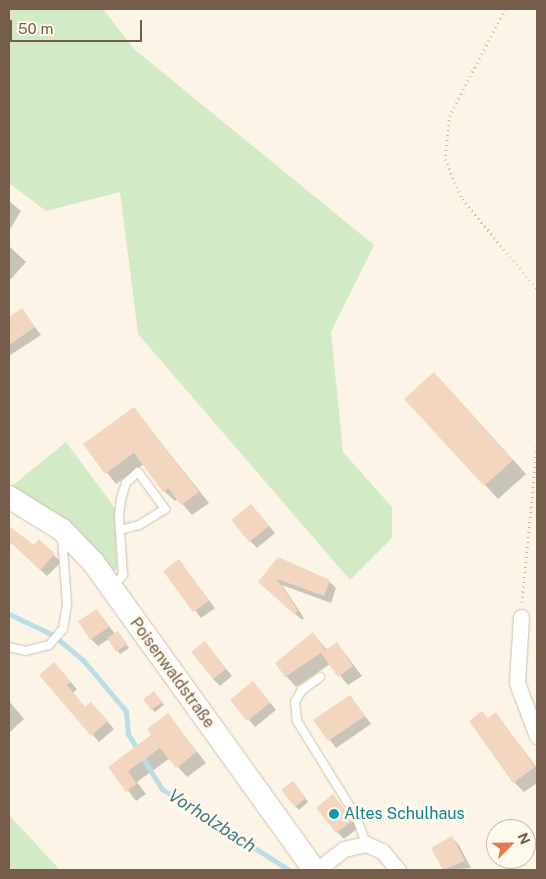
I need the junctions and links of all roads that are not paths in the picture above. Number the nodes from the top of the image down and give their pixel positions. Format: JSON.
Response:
{"nodes":[{"id":1,"x":9,"y":497,"type":"edge"},
{"id":2,"x":62,"y":530,"type":"junction"},
{"id":3,"x":120,"y":530,"type":"junction"},
{"id":4,"x":111,"y":588,"type":"junction"},
{"id":5,"x":521,"y":617,"type":"road end"},
{"id":6,"x":9,"y":647,"type":"edge"},
{"id":7,"x":320,"y":676,"type":"dead end"},
{"id":8,"x":537,"y":736,"type":"edge"},
{"id":9,"x":366,"y":844,"type":"junction"},
{"id":10,"x":316,"y":870,"type":"edge"},
{"id":11,"x":398,"y":870,"type":"edge"}],
"edges":[{"from":1,"to":2,"type":"street","name":"Poisenwaldstraße"},
{"from":2,"to":4,"type":"street","name":"Poisenwaldstraße"},
{"from":2,"to":6,"type":"lane"},
{"from":3,"to":3,"type":"lane"},
{"from":3,"to":4,"type":"lane"},
{"from":4,"to":10,"type":"street","name":"Poisenwaldstraße"},
{"from":5,"to":8,"type":"street"},
{"from":7,"to":9,"type":"lane"},
{"from":9,"to":10,"type":"street"},
{"from":9,"to":11,"type":"street"}]}
